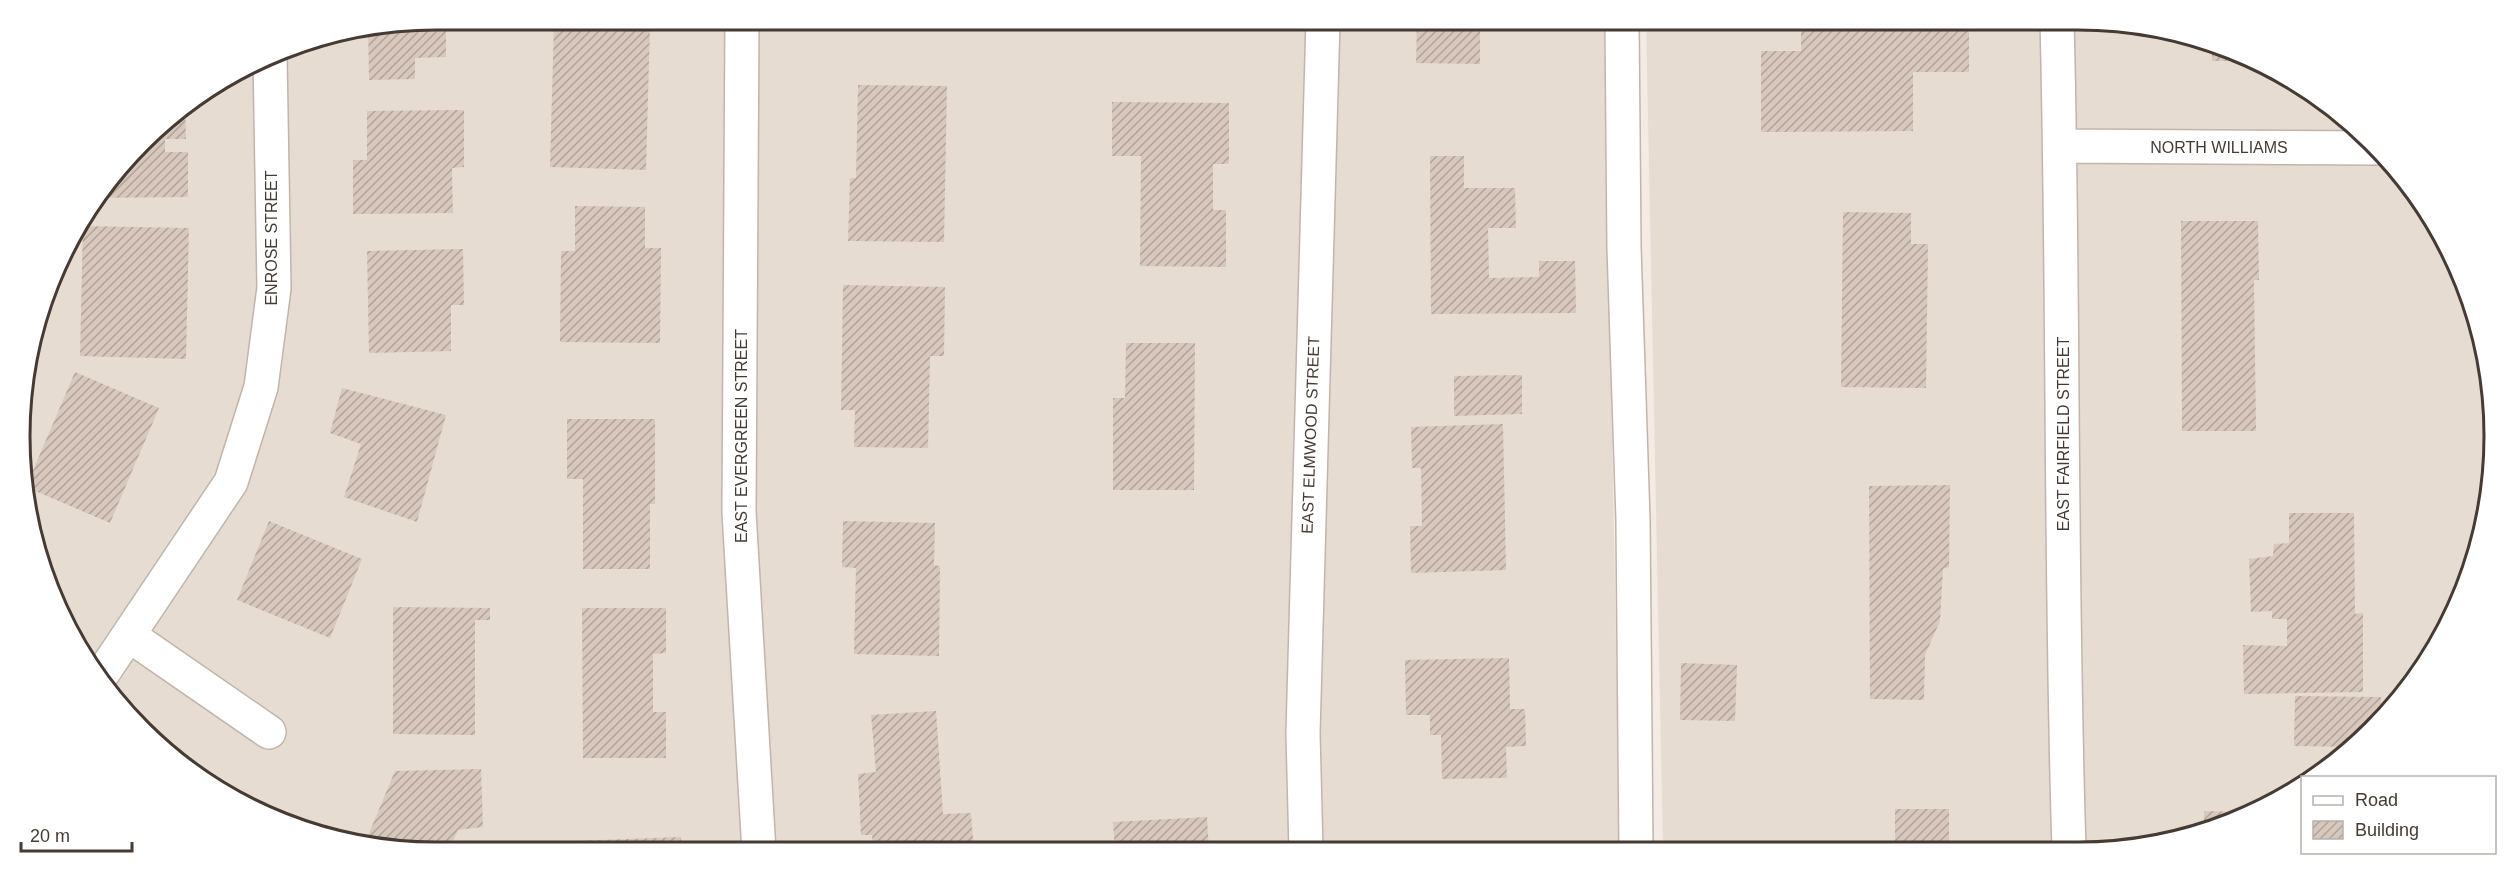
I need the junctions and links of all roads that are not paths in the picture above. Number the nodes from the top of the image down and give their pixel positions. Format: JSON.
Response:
{"nodes":[{"id":1,"x":742,"y":30,"type":"edge"},
{"id":2,"x":1323,"y":30,"type":"edge"},
{"id":3,"x":1622,"y":30,"type":"edge"},
{"id":4,"x":2057,"y":30,"type":"edge"},
{"id":5,"x":270,"y":66,"type":"edge"},
{"id":6,"x":2061,"y":146,"type":"junction"},
{"id":7,"x":2364,"y":148,"type":"edge"},
{"id":8,"x":130,"y":636,"type":"junction"},
{"id":9,"x":105,"y":671,"type":"edge"},
{"id":10,"x":269,"y":732,"type":"dead end"},
{"id":11,"x":758,"y":842,"type":"edge"},
{"id":12,"x":1306,"y":842,"type":"edge"},
{"id":13,"x":1636,"y":842,"type":"edge"},
{"id":14,"x":2069,"y":842,"type":"edge"}],
"edges":[{"from":1,"to":11,"type":"street","name":"EAST EVERGREEN STREET"},
{"from":2,"to":12,"type":"street","name":"EAST ELMWOOD STREET"},
{"from":3,"to":13,"type":"street"},
{"from":4,"to":6,"type":"street","name":"EAST FAIRFIELD STREET"},
{"from":5,"to":8,"type":"street","name":"ENROSE STREET"},
{"from":6,"to":7,"type":"street","name":"NORTH WILLIAMS"},
{"from":6,"to":14,"type":"street","name":"EAST FAIRFIELD STREET"},
{"from":8,"to":9,"type":"street","name":"ENROSE STREET"},
{"from":8,"to":10,"type":"street"}]}
